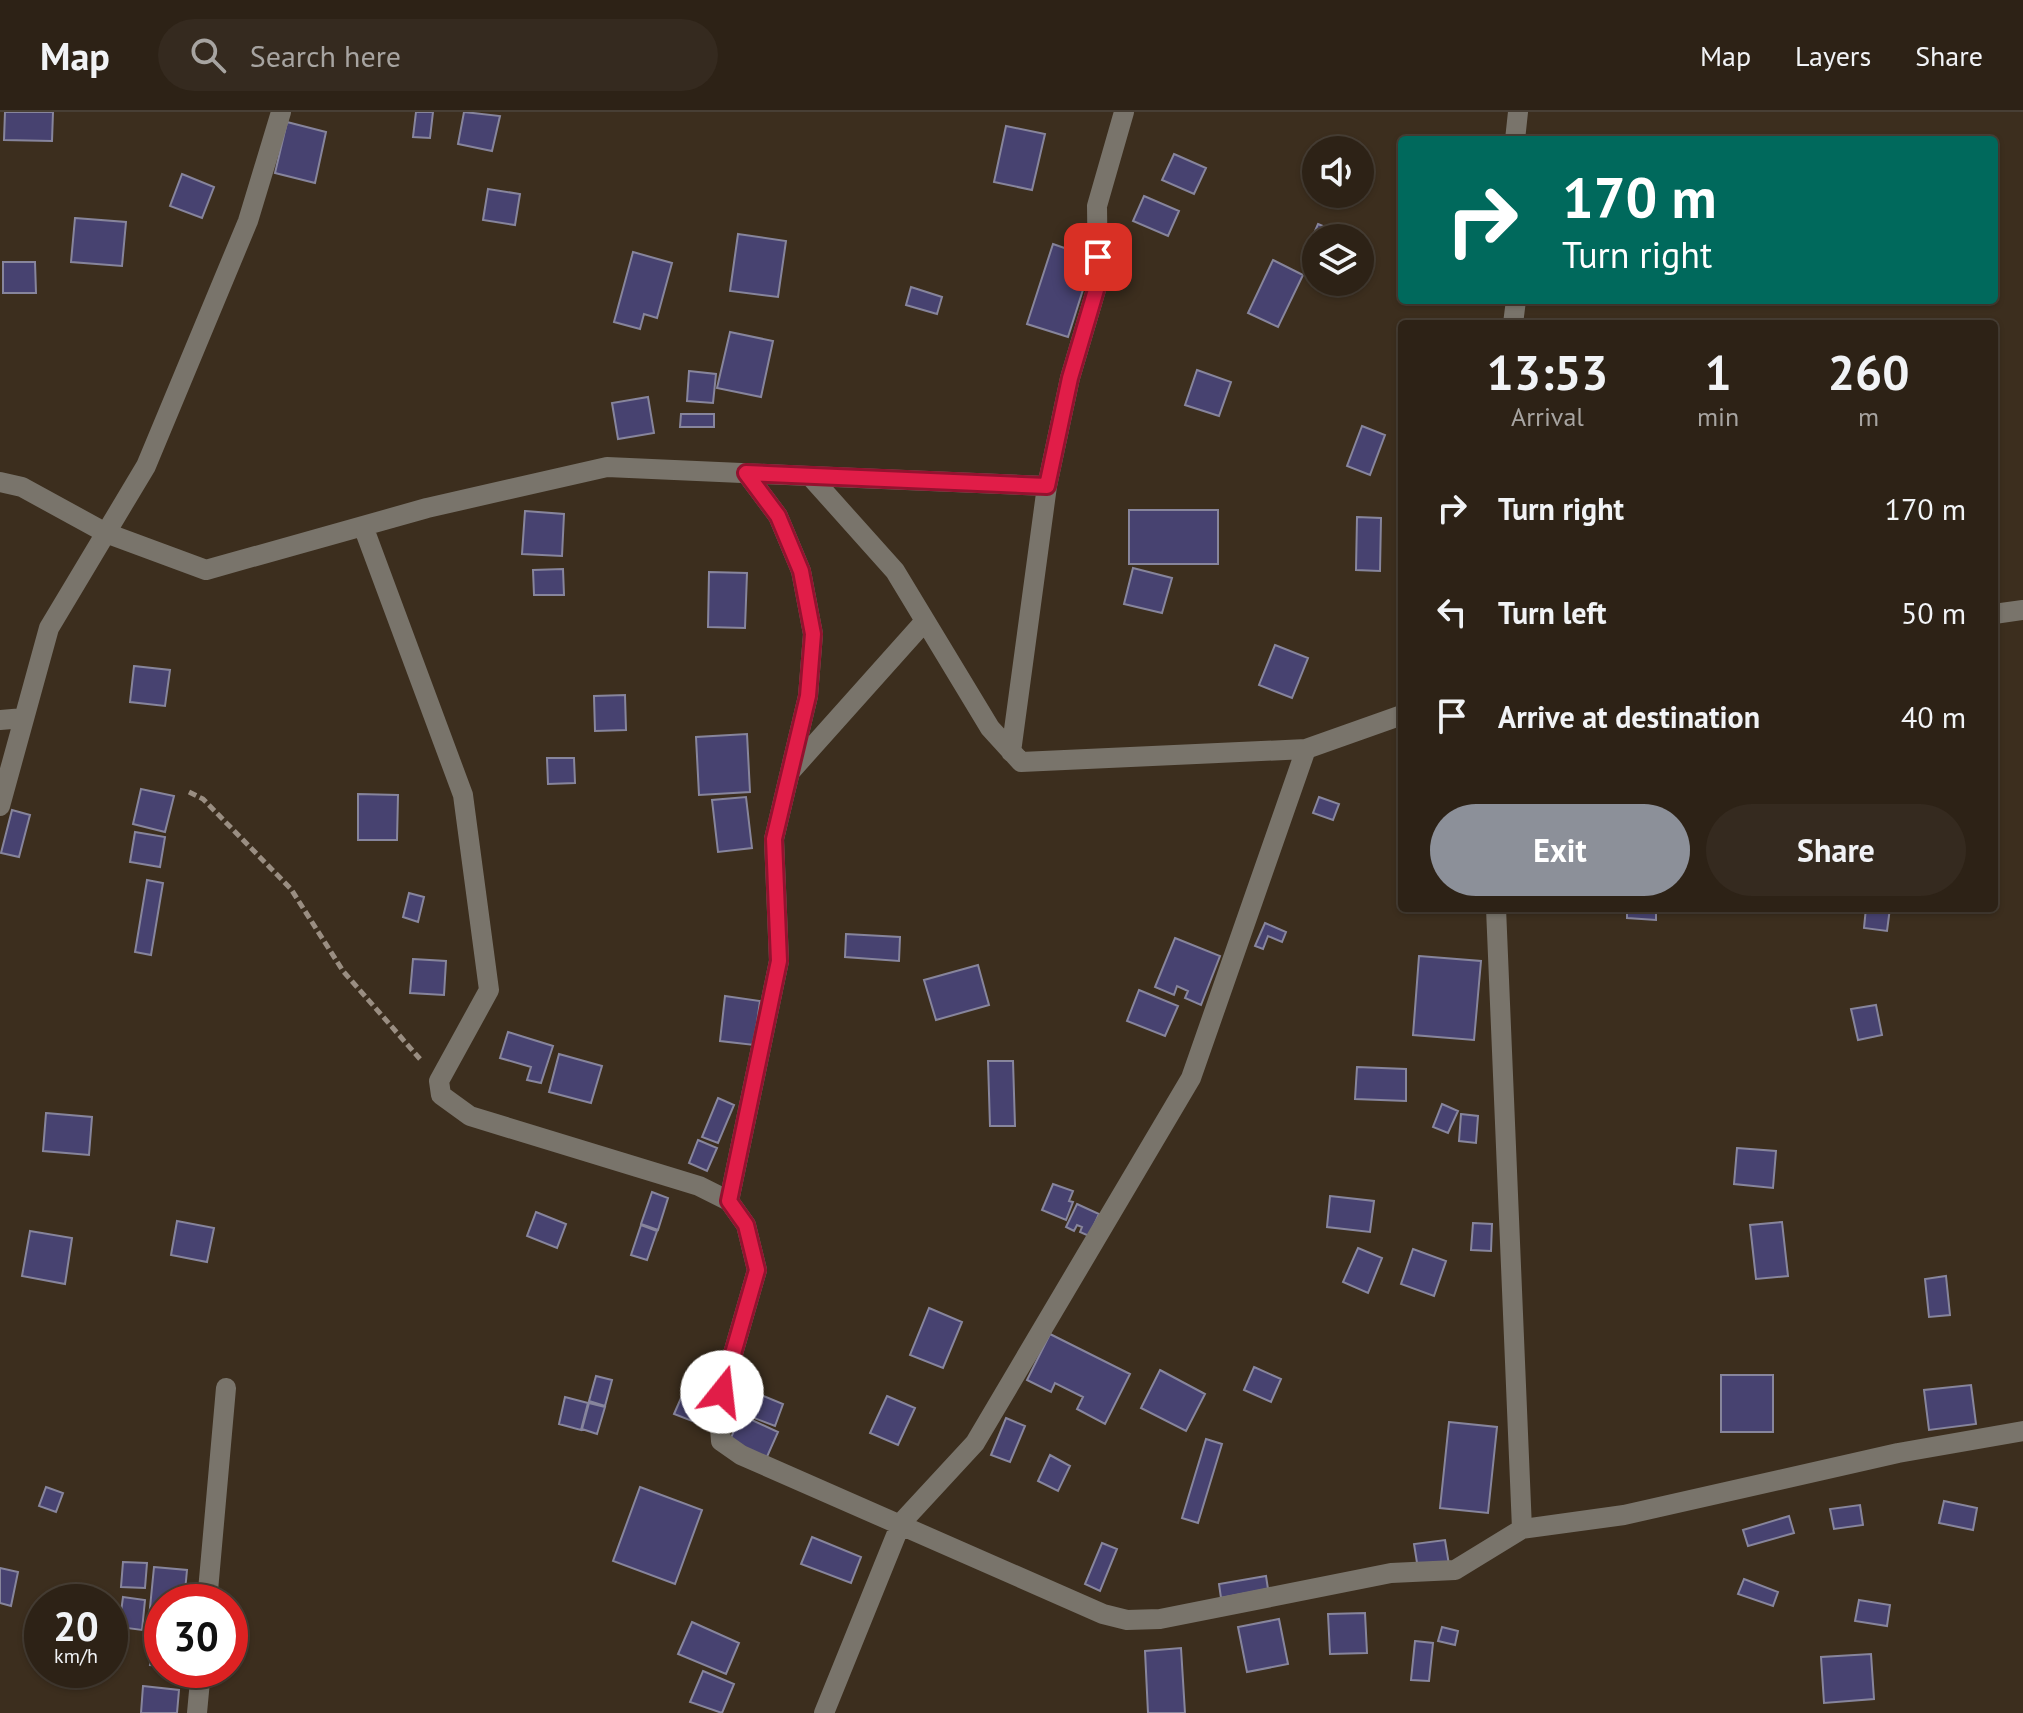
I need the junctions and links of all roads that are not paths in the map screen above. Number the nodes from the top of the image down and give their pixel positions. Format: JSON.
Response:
{"nodes":[{"id":1,"x":281,"y":112,"type":"edge"},
{"id":2,"x":1124,"y":112,"type":"edge"},
{"id":3,"x":1518,"y":112,"type":"edge"},
{"id":4,"x":1515,"y":136,"type":"edge"},
{"id":5,"x":746,"y":473,"type":"junction"},
{"id":6,"x":810,"y":476,"type":"junction"},
{"id":7,"x":0,"y":482,"type":"edge"},
{"id":8,"x":1047,"y":486,"type":"junction"},
{"id":9,"x":363,"y":526,"type":"junction"},
{"id":10,"x":106,"y":533,"type":"junction"},
{"id":11,"x":2023,"y":610,"type":"edge"},
{"id":12,"x":1998,"y":613,"type":"edge"},
{"id":13,"x":925,"y":621,"type":"junction"},
{"id":14,"x":1398,"y":716,"type":"edge"},
{"id":15,"x":24,"y":718,"type":"junction"},
{"id":16,"x":0,"y":720,"type":"edge"},
{"id":17,"x":1306,"y":749,"type":"junction"},
{"id":18,"x":1011,"y":752,"type":"junction"},
{"id":19,"x":787,"y":775,"type":"junction"},
{"id":20,"x":0,"y":806,"type":"edge"},
{"id":21,"x":1496,"y":912,"type":"edge"},
{"id":22,"x":729,"y":1201,"type":"junction"},
{"id":23,"x":226,"y":1388,"type":"dead end"},
{"id":24,"x":2023,"y":1431,"type":"edge"},
{"id":25,"x":901,"y":1523,"type":"junction"},
{"id":26,"x":1522,"y":1529,"type":"junction"},
{"id":27,"x":209,"y":1584,"type":"edge"},
{"id":28,"x":199,"y":1688,"type":"edge"},
{"id":29,"x":197,"y":1713,"type":"edge"},
{"id":30,"x":824,"y":1713,"type":"edge"}],
"edges":[{"from":1,"to":10,"type":"street"},
{"from":2,"to":8,"type":"street"},
{"from":3,"to":4,"type":"street"},
{"from":5,"to":6,"type":"street"},
{"from":5,"to":9,"type":"street"},
{"from":5,"to":19,"type":"street"},
{"from":6,"to":8,"type":"street"},
{"from":6,"to":13,"type":"street"},
{"from":7,"to":10,"type":"street"},
{"from":8,"to":18,"type":"street"},
{"from":9,"to":10,"type":"street"},
{"from":9,"to":22,"type":"street"},
{"from":10,"to":15,"type":"street"},
{"from":11,"to":12,"type":"street"},
{"from":13,"to":18,"type":"street"},
{"from":13,"to":19,"type":"street"},
{"from":14,"to":17,"type":"street"},
{"from":15,"to":16,"type":"street"},
{"from":15,"to":20,"type":"street"},
{"from":17,"to":18,"type":"street"},
{"from":17,"to":25,"type":"street"},
{"from":19,"to":22,"type":"street"},
{"from":21,"to":26,"type":"street"},
{"from":22,"to":25,"type":"street"},
{"from":23,"to":27,"type":"street"},
{"from":24,"to":26,"type":"street"},
{"from":25,"to":26,"type":"street"},
{"from":25,"to":30,"type":"street"},
{"from":28,"to":29,"type":"street"}]}
